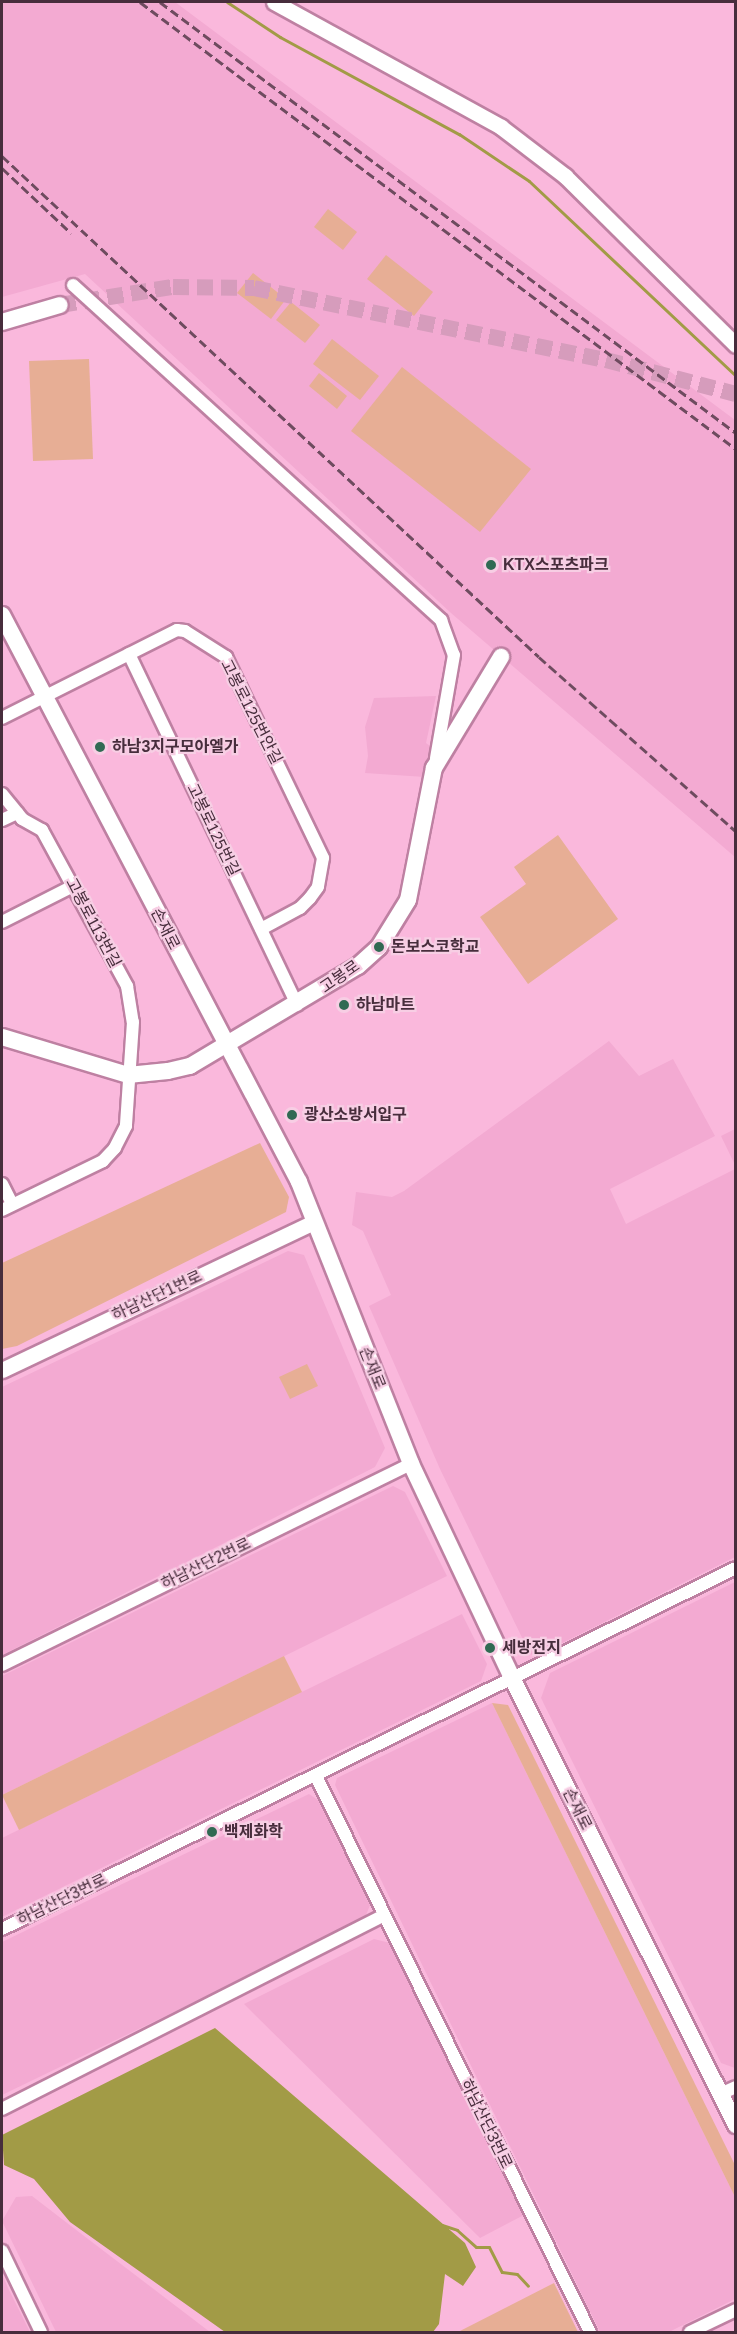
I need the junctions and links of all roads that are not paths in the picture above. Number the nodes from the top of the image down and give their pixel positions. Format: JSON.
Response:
{"nodes":[{"id":1,"x":274,"y":2,"type":"edge"},
{"id":2,"x":73,"y":285,"type":"dead end"},
{"id":3,"x":60,"y":305,"type":"tunnel mouth"},
{"id":4,"x":2,"y":321,"type":"edge"},
{"id":5,"x":735,"y":345,"type":"edge"},
{"id":6,"x":2,"y":615,"type":"edge"},
{"id":7,"x":129,"y":654,"type":"junction"},
{"id":8,"x":501,"y":657,"type":"dead end"},
{"id":9,"x":45,"y":698,"type":"junction"},
{"id":10,"x":2,"y":718,"type":"edge"},
{"id":11,"x":434,"y":768,"type":"junction"},
{"id":12,"x":2,"y":794,"type":"edge"},
{"id":13,"x":17,"y":813,"type":"junction"},
{"id":14,"x":2,"y":820,"type":"edge"},
{"id":15,"x":73,"y":886,"type":"junction"},
{"id":16,"x":2,"y":922,"type":"edge"},
{"id":17,"x":261,"y":929,"type":"junction"},
{"id":18,"x":297,"y":1005,"type":"junction"},
{"id":19,"x":2,"y":1037,"type":"edge"},
{"id":20,"x":225,"y":1045,"type":"junction"},
{"id":21,"x":128,"y":1075,"type":"junction"},
{"id":22,"x":2,"y":1184,"type":"edge"},
{"id":23,"x":7,"y":1207,"type":"edge"},
{"id":24,"x":313,"y":1222,"type":"junction"},
{"id":25,"x":2,"y":1370,"type":"edge"},
{"id":26,"x":411,"y":1464,"type":"junction"},
{"id":27,"x":735,"y":1568,"type":"edge"},
{"id":28,"x":2,"y":1665,"type":"edge"},
{"id":29,"x":512,"y":1678,"type":"junction"},
{"id":30,"x":316,"y":1776,"type":"junction"},
{"id":31,"x":383,"y":1916,"type":"junction"},
{"id":32,"x":2,"y":1929,"type":"edge"},
{"id":33,"x":735,"y":2087,"type":"edge"},
{"id":34,"x":720,"y":2094,"type":"junction"},
{"id":35,"x":2,"y":2109,"type":"edge"},
{"id":36,"x":735,"y":2125,"type":"edge"},
{"id":37,"x":2,"y":2251,"type":"edge"},
{"id":38,"x":735,"y":2310,"type":"edge"},
{"id":39,"x":41,"y":2332,"type":"edge"},
{"id":40,"x":590,"y":2332,"type":"edge"},
{"id":41,"x":690,"y":2332,"type":"edge"}],
"edges":[{"from":1,"to":5,"type":"street"},
{"from":2,"to":11,"type":"street"},
{"from":3,"to":4,"type":"main road"},
{"from":6,"to":9,"type":"main road","name":"손재로"},
{"from":7,"to":9,"type":"street","name":"고봉로125번안길"},
{"from":7,"to":17,"type":"street","name":"고봉로125번길"},
{"from":7,"to":17,"type":"street","name":"고봉로125번안길"},
{"from":8,"to":11,"type":"main road","name":"고봉로"},
{"from":9,"to":10,"type":"street","name":"고봉로125번안길"},
{"from":9,"to":20,"type":"main road","name":"손재로"},
{"from":11,"to":18,"type":"main road","name":"고봉로"},
{"from":12,"to":13,"type":"street","name":"고봉로113번길"},
{"from":13,"to":14,"type":"street"},
{"from":13,"to":15,"type":"street","name":"고봉로113번길"},
{"from":15,"to":16,"type":"street"},
{"from":15,"to":21,"type":"street","name":"고봉로113번길"},
{"from":17,"to":18,"type":"street","name":"고봉로125번길"},
{"from":18,"to":20,"type":"main road","name":"고봉로"},
{"from":19,"to":21,"type":"main road","name":"고봉로"},
{"from":20,"to":21,"type":"main road","name":"고봉로"},
{"from":20,"to":24,"type":"main road","name":"손재로"},
{"from":21,"to":23,"type":"street","name":"고봉로113번길"},
{"from":22,"to":23,"type":"street"},
{"from":24,"to":25,"type":"street","name":"하남산단1번로"},
{"from":24,"to":26,"type":"main road","name":"손재로"},
{"from":26,"to":28,"type":"street","name":"하남산단2번로"},
{"from":26,"to":29,"type":"main road","name":"손재로"},
{"from":27,"to":29,"type":"street","name":"하남산단3번로"},
{"from":29,"to":30,"type":"street","name":"하남산단3번로"},
{"from":29,"to":34,"type":"main road","name":"손재로"},
{"from":30,"to":31,"type":"street","name":"하남산단3번로"},
{"from":30,"to":32,"type":"street","name":"하남산단3번로"},
{"from":31,"to":35,"type":"street"},
{"from":31,"to":40,"type":"street","name":"하남산단3번로"},
{"from":33,"to":34,"type":"street"},
{"from":34,"to":36,"type":"main road","name":"손재로"},
{"from":37,"to":39,"type":"street"},
{"from":38,"to":41,"type":"street"}]}
